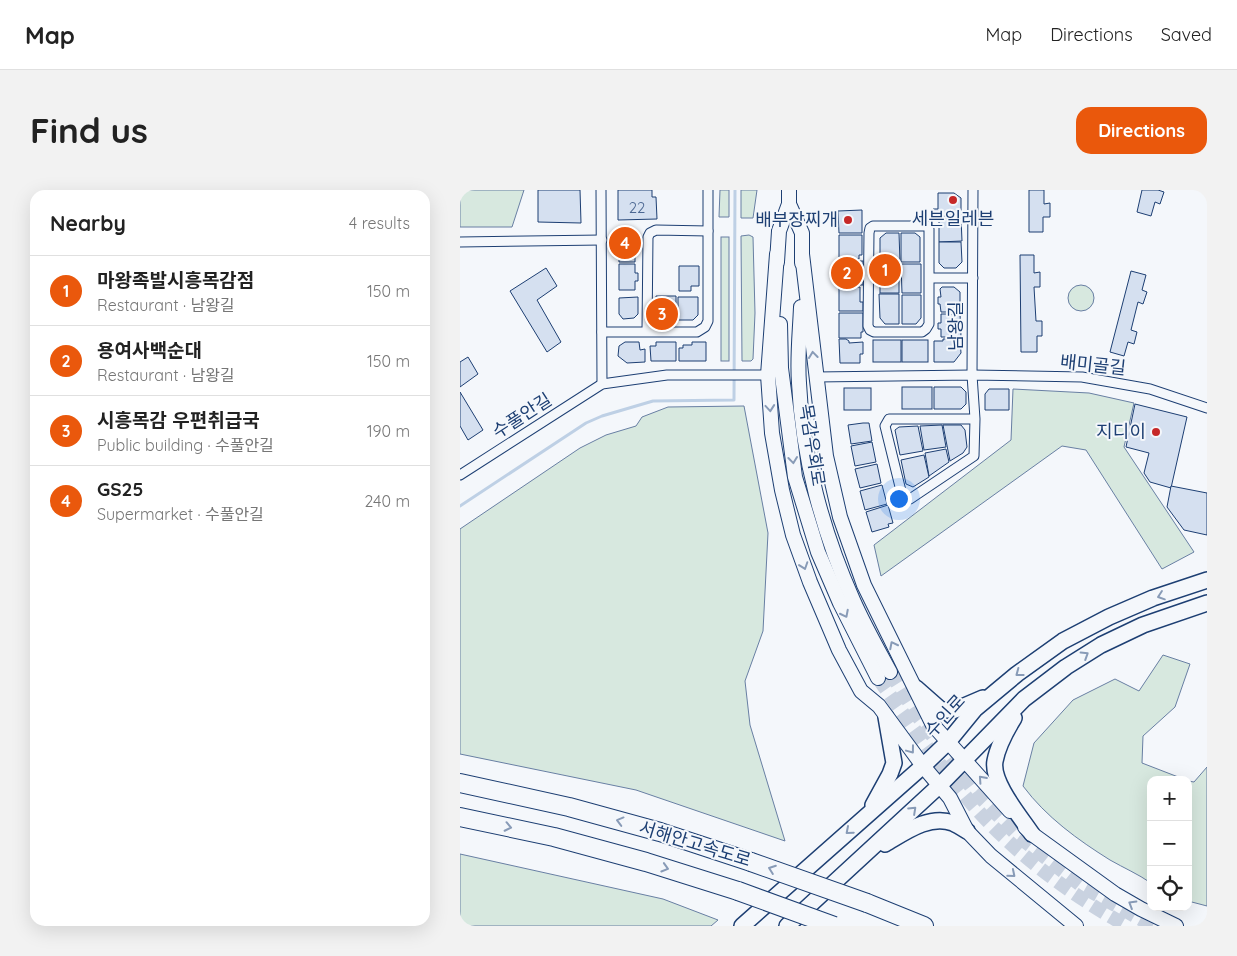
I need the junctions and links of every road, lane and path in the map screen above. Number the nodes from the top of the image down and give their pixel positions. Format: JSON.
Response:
{"nodes":[{"id":1,"x":601,"y":190,"type":"edge"},
{"id":2,"x":708,"y":190,"type":"edge"},
{"id":3,"x":789,"y":190,"type":"edge"},
{"id":4,"x":973,"y":190,"type":"edge"},
{"id":5,"x":789,"y":204,"type":"junction"},
{"id":6,"x":708,"y":231,"type":"junction"},
{"id":7,"x":602,"y":240,"type":"junction"},
{"id":8,"x":460,"y":242,"type":"edge"},
{"id":9,"x":777,"y":254,"type":"junction"},
{"id":10,"x":802,"y":254,"type":"junction"},
{"id":11,"x":929,"y":278,"type":"junction"},
{"id":12,"x":973,"y":278,"type":"junction"},
{"id":13,"x":646,"y":331,"type":"junction"},
{"id":14,"x":602,"y":332,"type":"junction"},
{"id":15,"x":768,"y":375,"type":"junction"},
{"id":16,"x":972,"y":375,"type":"junction"},
{"id":17,"x":816,"y":377,"type":"junction"},
{"id":18,"x":602,"y":384,"type":"junction"},
{"id":19,"x":1207,"y":408,"type":"edge"},
{"id":20,"x":975,"y":419,"type":"junction"},
{"id":21,"x":460,"y":475,"type":"edge"},
{"id":22,"x":1207,"y":580,"type":"edge"},
{"id":23,"x":1207,"y":603,"type":"edge"},
{"id":24,"x":916,"y":688,"type":"junction"},
{"id":25,"x":996,"y":692,"type":"junction"},
{"id":26,"x":1024,"y":699,"type":"junction"},
{"id":27,"x":886,"y":717,"type":"junction"},
{"id":28,"x":948,"y":742,"type":"junction"},
{"id":29,"x":965,"y":760,"type":"junction"},
{"id":30,"x":923,"y":766,"type":"junction"},
{"id":31,"x":460,"y":783,"type":"edge"},
{"id":32,"x":940,"y":785,"type":"junction"},
{"id":33,"x":867,"y":815,"type":"junction"},
{"id":34,"x":460,"y":817,"type":"edge"},
{"id":35,"x":967,"y":831,"type":"junction"},
{"id":36,"x":1032,"y":834,"type":"junction"},
{"id":37,"x":860,"y":858,"type":"junction"},
{"id":38,"x":1045,"y":901,"type":"junction"},
{"id":39,"x":742,"y":926,"type":"edge"},
{"id":40,"x":787,"y":926,"type":"edge"},
{"id":41,"x":834,"y":926,"type":"edge"},
{"id":42,"x":924,"y":926,"type":"edge"},
{"id":43,"x":1064,"y":926,"type":"edge"},
{"id":44,"x":1076,"y":926,"type":"edge"},
{"id":45,"x":1176,"y":926,"type":"edge"}],
"edges":[{"from":1,"to":7,"type":"street"},
{"from":2,"to":6,"type":"street"},
{"from":3,"to":5,"type":"main road","name":"목감우회로"},
{"from":4,"to":12,"type":"street","name":"남왕길"},
{"from":5,"to":9,"type":"main road","name":"목감우회로"},
{"from":5,"to":10,"type":"main road","name":"목감우회로"},
{"from":6,"to":13,"type":"street"},
{"from":6,"to":13,"type":"street"},
{"from":7,"to":8,"type":"street"},
{"from":7,"to":14,"type":"street"},
{"from":9,"to":10,"type":"main road","name":"목감우회로","one_way":true},
{"from":9,"to":15,"type":"main road"},
{"from":17,"to":10,"type":"main road","one_way":true},
{"from":11,"to":11,"type":"street","name":"남왕길"},
{"from":11,"to":12,"type":"street","name":"남왕길"},
{"from":12,"to":16,"type":"street","name":"남왕길"},
{"from":13,"to":14,"type":"street"},
{"from":14,"to":18,"type":"street"},
{"from":15,"to":18,"type":"street","name":"수풀안길"},
{"from":15,"to":27,"type":"main road","one_way":true},
{"from":16,"to":17,"type":"street","name":"배미골길"},
{"from":16,"to":19,"type":"street","name":"배미골길"},
{"from":16,"to":20,"type":"street"},
{"from":24,"to":17,"type":"main road","one_way":true},
{"from":18,"to":21,"type":"street","name":"수풀안길"},
{"from":20,"to":20,"type":"street"},
{"from":22,"to":25,"type":"main road","name":"수인로","one_way":true},
{"from":26,"to":23,"type":"main road","one_way":true},
{"from":24,"to":25,"type":"main road"},
{"from":24,"to":28,"type":"main road"},
{"from":25,"to":28,"type":"main road","name":"수인로"},
{"from":26,"to":29,"type":"main road"},
{"from":26,"to":36,"type":"main road"},
{"from":27,"to":30,"type":"main road","one_way":true},
{"from":27,"to":33,"type":"main road"},
{"from":28,"to":29,"type":"main road"},
{"from":28,"to":30,"type":"main road","name":"수인로"},
{"from":29,"to":32,"type":"main road"},
{"from":36,"to":29,"type":"main road","one_way":true},
{"from":30,"to":32,"type":"main road"},
{"from":30,"to":33,"type":"main road","name":"수인로"},
{"from":42,"to":31,"type":"highway","name":"서해안고속도로","one_way":true,"bridge":true},
{"from":32,"to":35,"type":"main road"},
{"from":37,"to":32,"type":"main road","one_way":true},
{"from":33,"to":39,"type":"main road","name":"수인로","one_way":true},
{"from":34,"to":41,"type":"highway","name":"서해안고속도로","one_way":true,"bridge":true},
{"from":35,"to":37,"type":"main road"},
{"from":35,"to":38,"type":"main road","one_way":true},
{"from":45,"to":36,"type":"main road","one_way":true},
{"from":37,"to":40,"type":"main road"},
{"from":38,"to":43,"type":"main road"},
{"from":38,"to":44,"type":"main road"}]}
